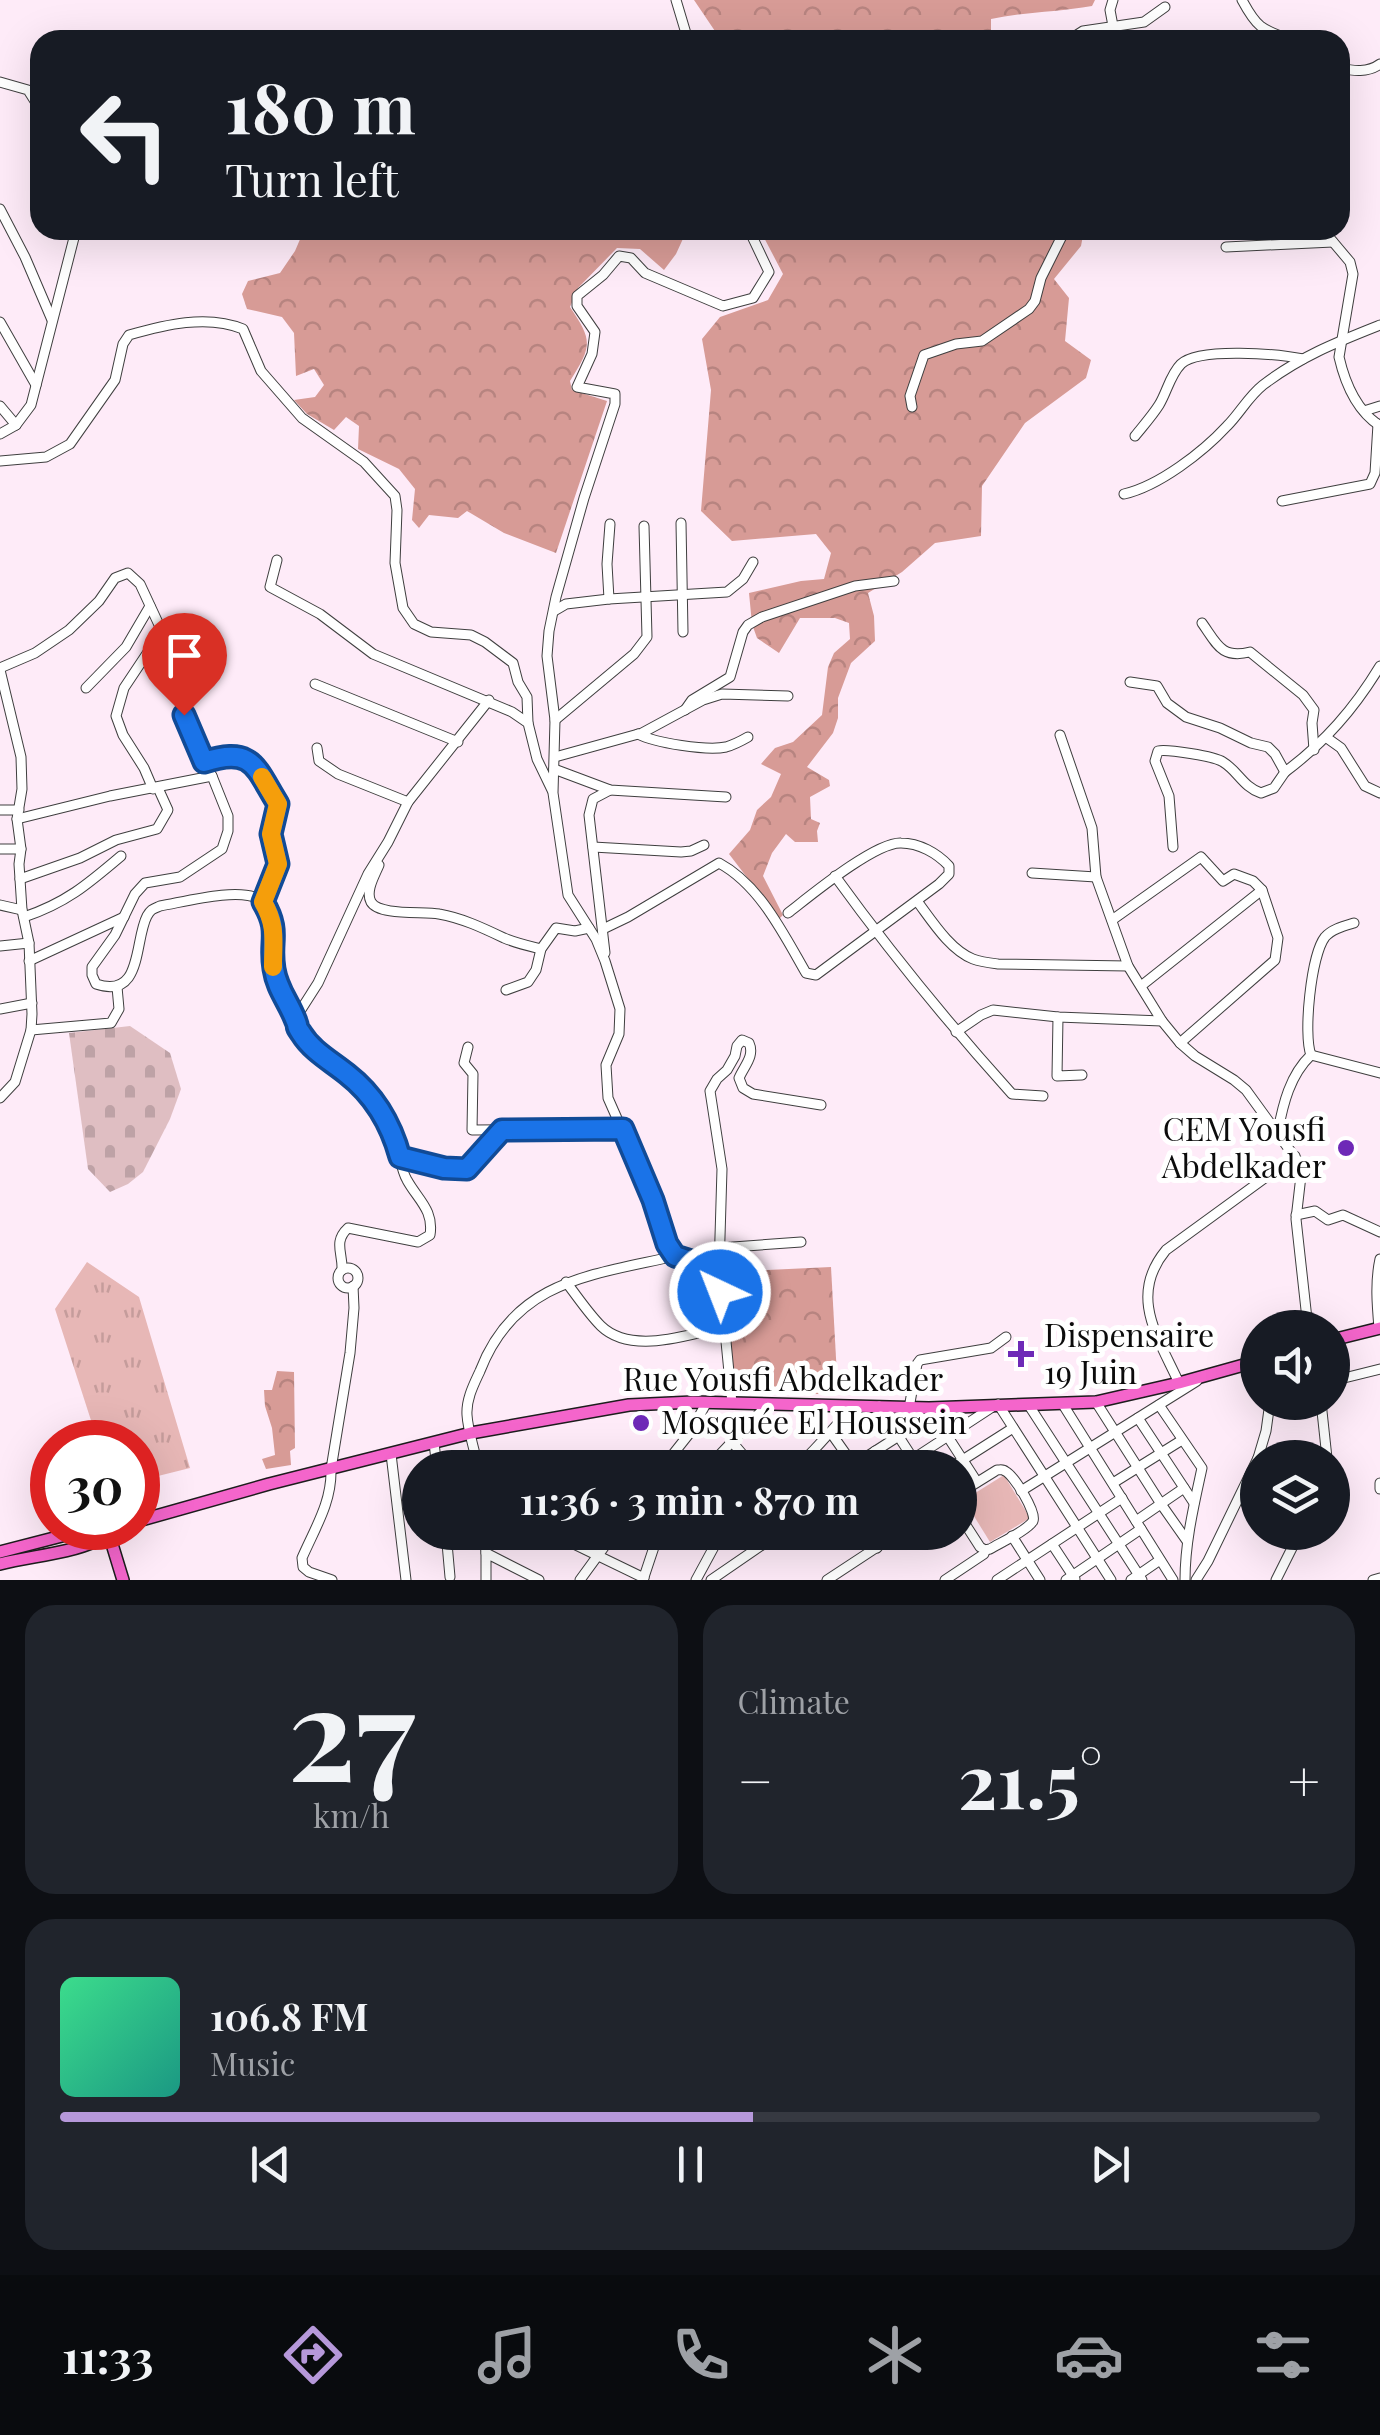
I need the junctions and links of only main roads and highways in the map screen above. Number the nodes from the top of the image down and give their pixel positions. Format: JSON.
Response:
{"nodes":[{"id":1,"x":1380,"y":1328,"type":"edge"},
{"id":2,"x":1350,"y":1336,"type":"edge"},
{"id":3,"x":1240,"y":1365,"type":"edge"},
{"id":4,"x":160,"y":1515,"type":"edge"},
{"id":5,"x":30,"y":1544,"type":"edge"},
{"id":6,"x":63,"y":1550,"type":"edge"},
{"id":7,"x":116,"y":1550,"type":"edge"},
{"id":8,"x":0,"y":1552,"type":"edge"},
{"id":9,"x":0,"y":1564,"type":"edge"},
{"id":10,"x":123,"y":1580,"type":"edge"}],
"edges":[{"from":1,"to":2,"type":"main road"},
{"from":3,"to":4,"type":"main road","name":"Rue Yousfi Abdelkader"},
{"from":5,"to":8,"type":"main road"},
{"from":6,"to":9,"type":"main road"},
{"from":7,"to":10,"type":"main road"}]}
